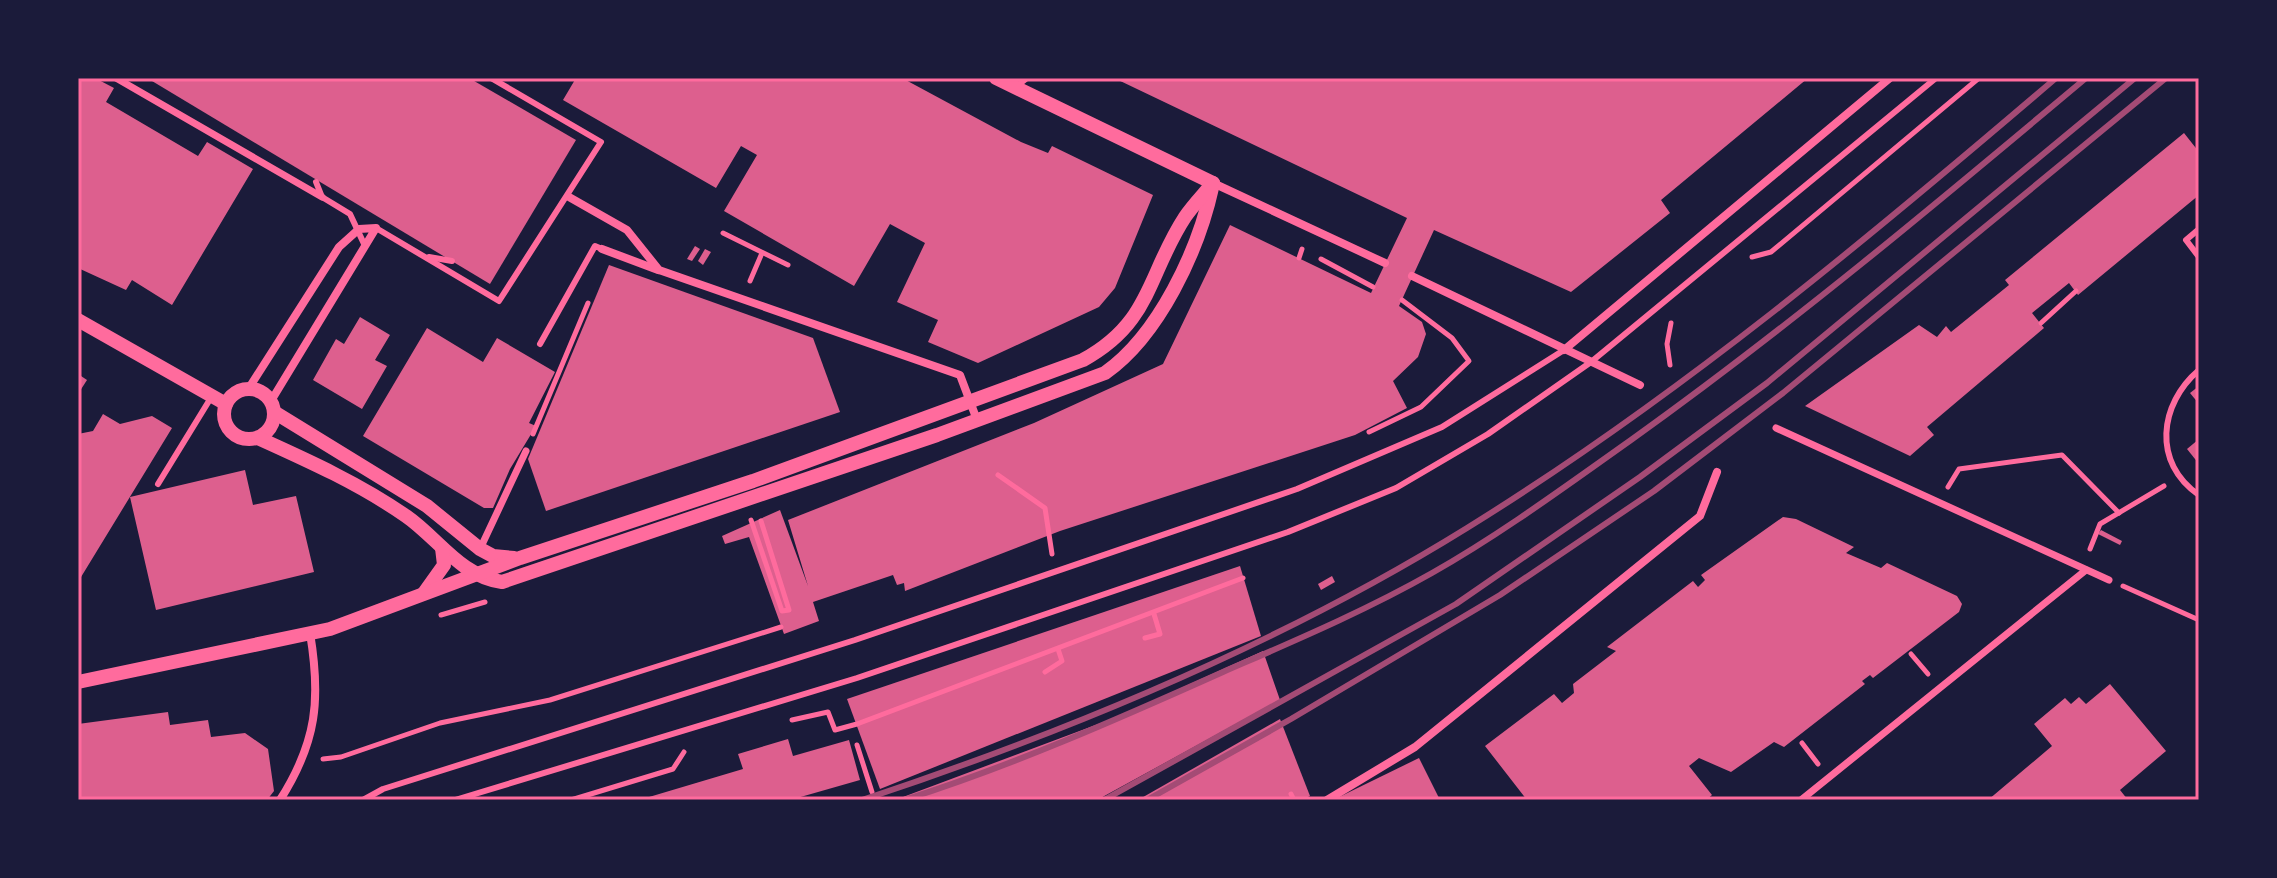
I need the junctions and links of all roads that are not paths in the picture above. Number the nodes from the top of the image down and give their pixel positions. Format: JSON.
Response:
{"nodes":[{"id":1,"x":116,"y":78,"type":"edge"},
{"id":2,"x":491,"y":78,"type":"edge"},
{"id":3,"x":996,"y":78,"type":"edge"},
{"id":4,"x":1027,"y":78,"type":"edge"},
{"id":5,"x":1890,"y":78,"type":"edge"},
{"id":6,"x":1936,"y":78,"type":"edge"},
{"id":7,"x":1014,"y":88,"type":"junction"},
{"id":8,"x":316,"y":182,"type":"dead end"},
{"id":9,"x":1213,"y":183,"type":"junction"},
{"id":10,"x":322,"y":197,"type":"junction"},
{"id":11,"x":569,"y":197,"type":"junction"},
{"id":12,"x":376,"y":228,"type":"junction"},
{"id":13,"x":359,"y":229,"type":"junction"},
{"id":14,"x":2199,"y":229,"type":"edge"},
{"id":15,"x":365,"y":246,"type":"junction"},
{"id":16,"x":602,"y":249,"type":"joint"},
{"id":17,"x":422,"y":255,"type":"junction"},
{"id":18,"x":2199,"y":257,"type":"edge"},
{"id":19,"x":452,"y":261,"type":"dead end"},
{"id":20,"x":1385,"y":263,"type":"dead end"},
{"id":21,"x":659,"y":270,"type":"junction"},
{"id":22,"x":1412,"y":276,"type":"dead end"},
{"id":23,"x":78,"y":320,"type":"edge"},
{"id":24,"x":540,"y":344,"type":"dead end"},
{"id":25,"x":1564,"y":350,"type":"junction"},
{"id":26,"x":1591,"y":362,"type":"junction"},
{"id":27,"x":2199,"y":370,"type":"edge"},
{"id":28,"x":1640,"y":385,"type":"dead end"},
{"id":29,"x":249,"y":388,"type":"junction"},
{"id":30,"x":219,"y":400,"type":"junction"},
{"id":31,"x":971,"y":401,"type":"junction"},
{"id":32,"x":273,"y":406,"type":"junction"},
{"id":33,"x":977,"y":420,"type":"junction"},
{"id":34,"x":1776,"y":428,"type":"dead end"},
{"id":35,"x":258,"y":438,"type":"junction"},
{"id":36,"x":526,"y":451,"type":"road end"},
{"id":37,"x":1717,"y":472,"type":"dead end"},
{"id":38,"x":158,"y":484,"type":"dead end"},
{"id":39,"x":2199,"y":495,"type":"edge"},
{"id":40,"x":442,"y":548,"type":"junction"},
{"id":41,"x":480,"y":549,"type":"junction"},
{"id":42,"x":520,"y":558,"type":"junction"},
{"id":43,"x":2086,"y":570,"type":"junction"},
{"id":44,"x":477,"y":573,"type":"junction"},
{"id":45,"x":2109,"y":580,"type":"road end"},
{"id":46,"x":418,"y":599,"type":"junction"},
{"id":47,"x":310,"y":633,"type":"junction"},
{"id":48,"x":78,"y":682,"type":"edge"},
{"id":49,"x":280,"y":800,"type":"edge"},
{"id":50,"x":363,"y":800,"type":"edge"},
{"id":51,"x":455,"y":800,"type":"edge"},
{"id":52,"x":1327,"y":800,"type":"edge"},
{"id":53,"x":1801,"y":800,"type":"edge"}],
"edges":[{"from":1,"to":10,"type":"street"},
{"from":2,"to":11,"type":"lane"},
{"from":3,"to":7,"type":"street"},
{"from":4,"to":7,"type":"lane"},
{"from":5,"to":25,"type":"street"},
{"from":6,"to":26,"type":"lane"},
{"from":7,"to":9,"type":"street"},
{"from":8,"to":10,"type":"lane"},
{"from":9,"to":20,"type":"street"},
{"from":9,"to":31,"type":"street"},
{"from":9,"to":33,"type":"street"},
{"from":10,"to":13,"type":"lane"},
{"from":11,"to":17,"type":"lane"},
{"from":11,"to":21,"type":"street"},
{"from":12,"to":13,"type":"street"},
{"from":12,"to":15,"type":"street"},
{"from":12,"to":17,"type":"lane"},
{"from":13,"to":15,"type":"lane"},
{"from":13,"to":29,"type":"street"},
{"from":14,"to":18,"type":"lane"},
{"from":15,"to":32,"type":"street"},
{"from":16,"to":21,"type":"street"},
{"from":16,"to":24,"type":"lane"},
{"from":17,"to":19,"type":"lane"},
{"from":21,"to":31,"type":"street"},
{"from":22,"to":25,"type":"street"},
{"from":23,"to":30,"type":"street"},
{"from":25,"to":26,"type":"street"},
{"from":25,"to":50,"type":"lane"},
{"from":26,"to":28,"type":"street"},
{"from":26,"to":51,"type":"lane"},
{"from":27,"to":39,"type":"lane"},
{"from":29,"to":30,"type":"street"},
{"from":29,"to":32,"type":"street"},
{"from":30,"to":35,"type":"street"},
{"from":30,"to":38,"type":"lane"},
{"from":31,"to":33,"type":"street"},
{"from":31,"to":42,"type":"street"},
{"from":32,"to":35,"type":"street"},
{"from":32,"to":41,"type":"street"},
{"from":33,"to":44,"type":"street"},
{"from":34,"to":43,"type":"street"},
{"from":35,"to":40,"type":"street"},
{"from":36,"to":41,"type":"street"},
{"from":37,"to":52,"type":"street"},
{"from":40,"to":44,"type":"street"},
{"from":40,"to":46,"type":"street"},
{"from":41,"to":42,"type":"street"},
{"from":42,"to":44,"type":"street"},
{"from":43,"to":45,"type":"street"},
{"from":43,"to":53,"type":"street"},
{"from":44,"to":46,"type":"street"},
{"from":46,"to":47,"type":"street"},
{"from":47,"to":48,"type":"street"},
{"from":47,"to":49,"type":"street"}]}
